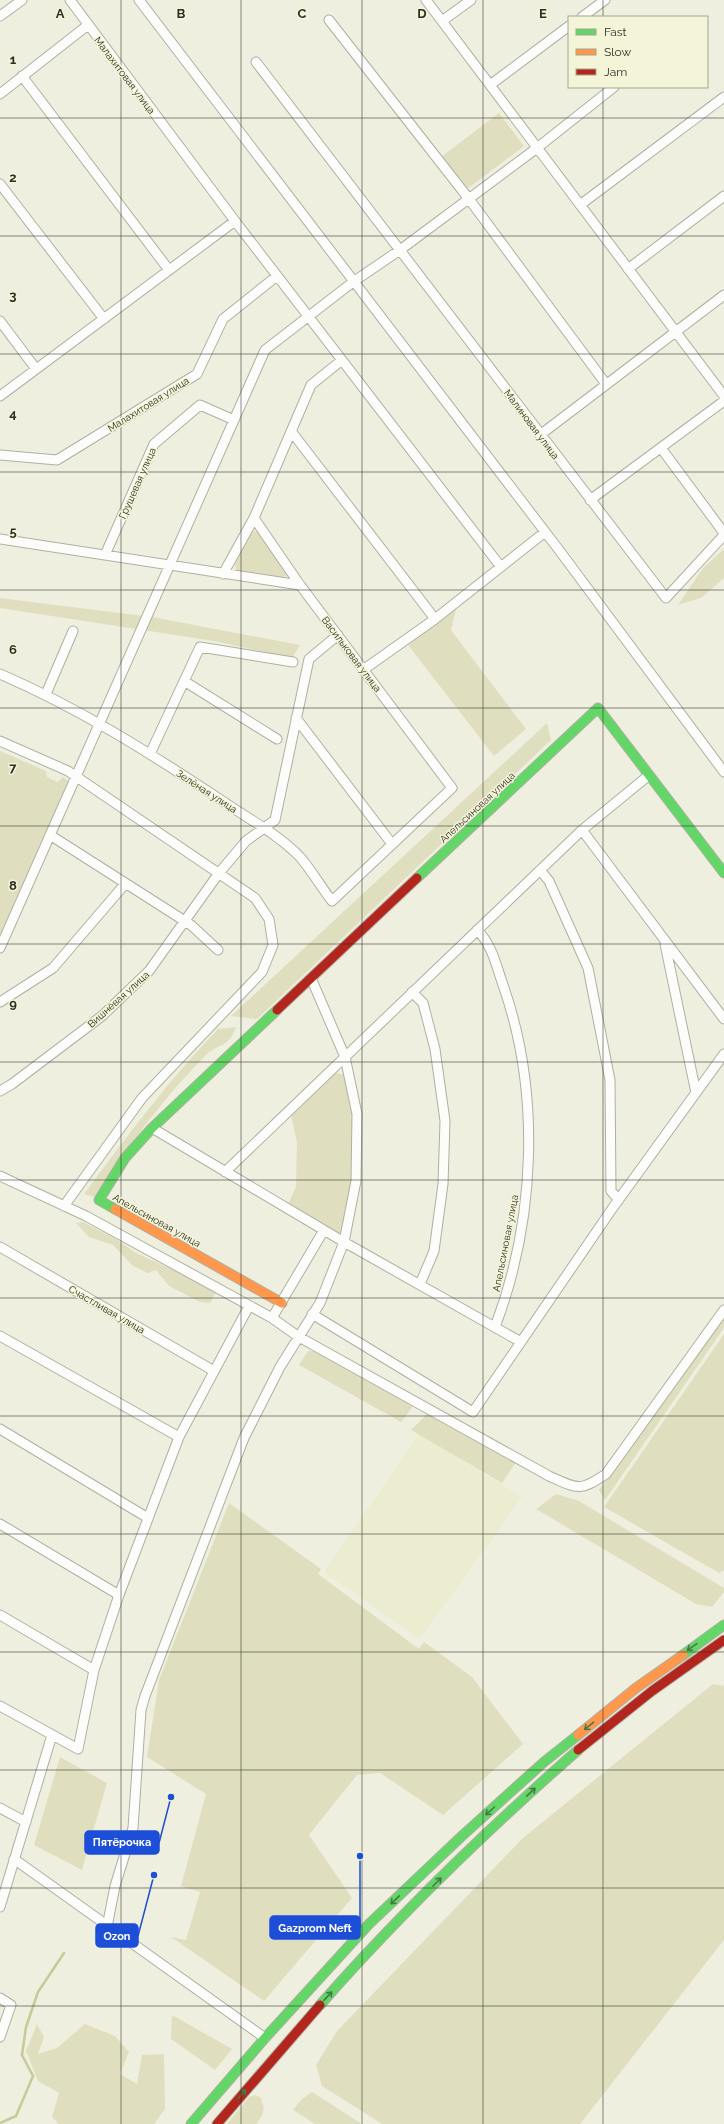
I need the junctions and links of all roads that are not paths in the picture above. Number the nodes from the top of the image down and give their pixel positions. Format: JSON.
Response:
{"nodes":[{"id":1,"x":22,"y":0,"type":"edge"},
{"id":2,"x":70,"y":0,"type":"edge"},
{"id":3,"x":139,"y":0,"type":"edge"},
{"id":4,"x":426,"y":0,"type":"edge"},
{"id":5,"x":471,"y":0,"type":"edge"},
{"id":6,"x":604,"y":0,"type":"edge"},
{"id":7,"x":0,"y":16,"type":"edge"},
{"id":8,"x":583,"y":16,"type":"edge"},
{"id":9,"x":329,"y":20,"type":"dead end"},
{"id":10,"x":442,"y":21,"type":"junction"},
{"id":11,"x":88,"y":25,"type":"junction"},
{"id":12,"x":568,"y":27,"type":"edge"},
{"id":13,"x":256,"y":62,"type":"dead end"},
{"id":14,"x":22,"y":76,"type":"junction"},
{"id":15,"x":490,"y":85,"type":"junction"},
{"id":16,"x":613,"y":88,"type":"edge"},
{"id":17,"x":0,"y":94,"type":"edge"},
{"id":18,"x":724,"y":97,"type":"edge"},
{"id":19,"x":537,"y":148,"type":"junction"},
{"id":20,"x":0,"y":184,"type":"edge"},
{"id":21,"x":724,"y":196,"type":"edge"},
{"id":22,"x":469,"y":199,"type":"junction"},
{"id":23,"x":580,"y":205,"type":"junction"},
{"id":24,"x":235,"y":221,"type":"junction"},
{"id":25,"x":400,"y":250,"type":"junction"},
{"id":26,"x":628,"y":269,"type":"junction"},
{"id":27,"x":169,"y":270,"type":"junction"},
{"id":28,"x":277,"y":276,"type":"junction"},
{"id":29,"x":353,"y":282,"type":"junction"},
{"id":30,"x":724,"y":295,"type":"edge"},
{"id":31,"x":308,"y":316,"type":"junction"},
{"id":32,"x":104,"y":319,"type":"junction"},
{"id":33,"x":0,"y":321,"type":"edge"},
{"id":34,"x":674,"y":332,"type":"junction"},
{"id":35,"x":342,"y":360,"type":"junction"},
{"id":36,"x":36,"y":369,"type":"junction"},
{"id":37,"x":606,"y":384,"type":"junction"},
{"id":38,"x":0,"y":396,"type":"edge"},
{"id":39,"x":724,"y":396,"type":"edge"},
{"id":40,"x":724,"y":401,"type":"edge"},
{"id":41,"x":234,"y":420,"type":"junction"},
{"id":42,"x":291,"y":431,"type":"junction"},
{"id":43,"x":540,"y":435,"type":"junction"},
{"id":44,"x":661,"y":448,"type":"junction"},
{"id":45,"x":0,"y":455,"type":"edge"},
{"id":46,"x":590,"y":500,"type":"junction"},
{"id":47,"x":254,"y":518,"type":"junction"},
{"id":48,"x":545,"y":532,"type":"junction"},
{"id":49,"x":724,"y":534,"type":"edge"},
{"id":50,"x":0,"y":539,"type":"edge"},
{"id":51,"x":106,"y":555,"type":"junction"},
{"id":52,"x":171,"y":564,"type":"junction"},
{"id":53,"x":500,"y":567,"type":"junction"},
{"id":54,"x":223,"y":574,"type":"junction"},
{"id":55,"x":300,"y":585,"type":"junction"},
{"id":56,"x":435,"y":619,"type":"junction"},
{"id":57,"x":74,"y":631,"type":"dead end"},
{"id":58,"x":338,"y":635,"type":"junction"},
{"id":59,"x":293,"y":662,"type":"dead end"},
{"id":60,"x":364,"y":670,"type":"junction"},
{"id":61,"x":0,"y":674,"type":"edge"},
{"id":62,"x":184,"y":681,"type":"junction"},
{"id":63,"x":46,"y":694,"type":"junction"},
{"id":64,"x":296,"y":718,"type":"junction"},
{"id":65,"x":98,"y":723,"type":"junction"},
{"id":66,"x":277,"y":739,"type":"dead end"},
{"id":67,"x":0,"y":741,"type":"edge"},
{"id":68,"x":150,"y":754,"type":"junction"},
{"id":69,"x":724,"y":772,"type":"edge"},
{"id":70,"x":648,"y":776,"type":"junction"},
{"id":71,"x":76,"y":777,"type":"junction"},
{"id":72,"x":264,"y":829,"type":"junction"},
{"id":73,"x":582,"y":830,"type":"junction"},
{"id":74,"x":50,"y":835,"type":"junction"},
{"id":75,"x":392,"y":844,"type":"junction"},
{"id":76,"x":540,"y":870,"type":"junction"},
{"id":77,"x":219,"y":873,"type":"junction"},
{"id":78,"x":724,"y":873,"type":"edge"},
{"id":79,"x":125,"y":884,"type":"junction"},
{"id":80,"x":184,"y":921,"type":"junction"},
{"id":81,"x":477,"y":930,"type":"junction"},
{"id":82,"x":664,"y":941,"type":"junction"},
{"id":83,"x":0,"y":948,"type":"edge"},
{"id":84,"x":218,"y":950,"type":"dead end"},
{"id":85,"x":311,"y":978,"type":"junction"},
{"id":86,"x":412,"y":992,"type":"junction"},
{"id":87,"x":0,"y":1002,"type":"edge"},
{"id":88,"x":724,"y":1019,"type":"edge"},
{"id":89,"x":724,"y":1054,"type":"edge"},
{"id":90,"x":346,"y":1056,"type":"junction"},
{"id":91,"x":0,"y":1091,"type":"edge"},
{"id":92,"x":696,"y":1093,"type":"junction"},
{"id":93,"x":152,"y":1128,"type":"junction"},
{"id":94,"x":226,"y":1172,"type":"junction"},
{"id":95,"x":0,"y":1176,"type":"edge"},
{"id":96,"x":618,"y":1200,"type":"junction"},
{"id":97,"x":64,"y":1206,"type":"junction"},
{"id":98,"x":324,"y":1230,"type":"junction"},
{"id":99,"x":344,"y":1242,"type":"junction"},
{"id":100,"x":0,"y":1247,"type":"edge"},
{"id":101,"x":420,"y":1284,"type":"junction"},
{"id":102,"x":282,"y":1303,"type":"junction"},
{"id":103,"x":249,"y":1306,"type":"junction"},
{"id":104,"x":724,"y":1310,"type":"edge"},
{"id":105,"x":312,"y":1314,"type":"junction"},
{"id":106,"x":272,"y":1318,"type":"junction"},
{"id":107,"x":495,"y":1327,"type":"junction"},
{"id":108,"x":0,"y":1336,"type":"edge"},
{"id":109,"x":299,"y":1337,"type":"junction"},
{"id":110,"x":521,"y":1342,"type":"junction"},
{"id":111,"x":214,"y":1371,"type":"junction"},
{"id":112,"x":0,"y":1430,"type":"edge"},
{"id":113,"x":179,"y":1437,"type":"junction"},
{"id":114,"x":148,"y":1518,"type":"junction"},
{"id":115,"x":0,"y":1524,"type":"edge"},
{"id":116,"x":119,"y":1595,"type":"junction"},
{"id":117,"x":0,"y":1615,"type":"edge"},
{"id":118,"x":724,"y":1625,"type":"edge"},
{"id":119,"x":724,"y":1640,"type":"edge"},
{"id":120,"x":94,"y":1670,"type":"junction"},
{"id":121,"x":0,"y":1706,"type":"edge"},
{"id":122,"x":52,"y":1735,"type":"junction"},
{"id":123,"x":0,"y":1808,"type":"edge"},
{"id":124,"x":26,"y":1822,"type":"junction"},
{"id":125,"x":14,"y":1859,"type":"junction"},
{"id":126,"x":1,"y":1901,"type":"edge"},
{"id":127,"x":107,"y":1927,"type":"junction"},
{"id":128,"x":0,"y":1998,"type":"edge"},
{"id":129,"x":0,"y":2037,"type":"edge"},
{"id":130,"x":265,"y":2038,"type":"junction"},
{"id":131,"x":191,"y":2124,"type":"edge"},
{"id":132,"x":218,"y":2124,"type":"edge"}],
"edges":[{"from":1,"to":7,"type":"street"},
{"from":2,"to":11,"type":"street","name":"Малахитовая улица"},
{"from":3,"to":29,"type":"street"},
{"from":4,"to":10,"type":"street"},
{"from":5,"to":10,"type":"street"},
{"from":6,"to":8,"type":"street"},
{"from":9,"to":22,"type":"street"},
{"from":10,"to":15,"type":"street"},
{"from":11,"to":14,"type":"street"},
{"from":11,"to":24,"type":"street","name":"Малахитовая улица"},
{"from":12,"to":15,"type":"street"},
{"from":13,"to":25,"type":"street","name":"Малиновая улица"},
{"from":14,"to":17,"type":"street"},
{"from":14,"to":27,"type":"street"},
{"from":15,"to":19,"type":"street"},
{"from":16,"to":19,"type":"street"},
{"from":18,"to":23,"type":"street"},
{"from":19,"to":22,"type":"street"},
{"from":19,"to":23,"type":"street"},
{"from":20,"to":32,"type":"street"},
{"from":21,"to":26,"type":"street"},
{"from":22,"to":25,"type":"street"},
{"from":22,"to":37,"type":"street"},
{"from":23,"to":26,"type":"street"},
{"from":24,"to":27,"type":"street"},
{"from":24,"to":28,"type":"street","name":"Малахитовая улица"},
{"from":25,"to":29,"type":"street"},
{"from":25,"to":43,"type":"street","name":"Малиновая улица"},
{"from":26,"to":34,"type":"street"},
{"from":27,"to":32,"type":"street"},
{"from":28,"to":31,"type":"street","name":"Малахитовая улица"},
{"from":28,"to":45,"type":"street","name":"Малахитовая улица"},
{"from":29,"to":31,"type":"street"},
{"from":29,"to":48,"type":"street"},
{"from":30,"to":34,"type":"street"},
{"from":31,"to":35,"type":"street"},
{"from":31,"to":41,"type":"street"},
{"from":32,"to":36,"type":"street"},
{"from":33,"to":36,"type":"street"},
{"from":34,"to":37,"type":"street"},
{"from":34,"to":39,"type":"street"},
{"from":35,"to":42,"type":"street"},
{"from":35,"to":53,"type":"street"},
{"from":36,"to":38,"type":"street"},
{"from":37,"to":43,"type":"street"},
{"from":40,"to":44,"type":"street"},
{"from":41,"to":51,"type":"street","name":"Грушевая улица"},
{"from":41,"to":52,"type":"street"},
{"from":42,"to":47,"type":"street"},
{"from":42,"to":56,"type":"street"},
{"from":43,"to":46,"type":"street","name":"Малиновая улица"},
{"from":44,"to":46,"type":"street"},
{"from":44,"to":49,"type":"street"},
{"from":46,"to":49,"type":"street","name":"Малиновая улица"},
{"from":47,"to":54,"type":"street"},
{"from":47,"to":55,"type":"street","name":"Васильковая улица"},
{"from":48,"to":53,"type":"street"},
{"from":48,"to":69,"type":"street"},
{"from":50,"to":51,"type":"street"},
{"from":51,"to":52,"type":"street"},
{"from":52,"to":54,"type":"street"},
{"from":52,"to":65,"type":"street"},
{"from":53,"to":56,"type":"street"},
{"from":54,"to":55,"type":"street"},
{"from":55,"to":58,"type":"street","name":"Васильковая улица"},
{"from":56,"to":60,"type":"street"},
{"from":57,"to":63,"type":"street"},
{"from":58,"to":60,"type":"street","name":"Васильковая улица"},
{"from":58,"to":64,"type":"street","name":"Вишнёвая улица"},
{"from":59,"to":62,"type":"street"},
{"from":60,"to":75,"type":"street","name":"Васильковая улица"},
{"from":61,"to":63,"type":"street","name":"Зелёная улица"},
{"from":62,"to":66,"type":"street"},
{"from":62,"to":68,"type":"street"},
{"from":63,"to":65,"type":"street","name":"Зелёная улица"},
{"from":64,"to":72,"type":"street","name":"Вишнёвая улица"},
{"from":64,"to":75,"type":"street"},
{"from":65,"to":68,"type":"street","name":"Зелёная улица"},
{"from":65,"to":71,"type":"street"},
{"from":67,"to":71,"type":"street"},
{"from":68,"to":72,"type":"street","name":"Зелёная улица"},
{"from":70,"to":73,"type":"street"},
{"from":70,"to":78,"type":"main road","name":"Апельсиновая улица"},
{"from":70,"to":85,"type":"main road","name":"Апельсиновая улица"},
{"from":71,"to":74,"type":"street"},
{"from":71,"to":77,"type":"street"},
{"from":72,"to":75,"type":"street"},
{"from":72,"to":77,"type":"street","name":"Вишнёвая улица"},
{"from":73,"to":76,"type":"street"},
{"from":73,"to":82,"type":"street"},
{"from":74,"to":79,"type":"street"},
{"from":74,"to":83,"type":"street"},
{"from":76,"to":81,"type":"street"},
{"from":76,"to":96,"type":"street"},
{"from":77,"to":80,"type":"street","name":"Вишнёвая улица"},
{"from":77,"to":97,"type":"street"},
{"from":79,"to":80,"type":"street"},
{"from":79,"to":87,"type":"street"},
{"from":80,"to":84,"type":"street"},
{"from":80,"to":91,"type":"street","name":"Вишнёвая улица"},
{"from":81,"to":86,"type":"street"},
{"from":81,"to":107,"type":"street","name":"Апельсиновая улица"},
{"from":82,"to":88,"type":"street"},
{"from":82,"to":92,"type":"street"},
{"from":85,"to":90,"type":"street"},
{"from":85,"to":93,"type":"main road","name":"Апельсиновая улица"},
{"from":86,"to":90,"type":"street"},
{"from":86,"to":101,"type":"street"},
{"from":89,"to":92,"type":"street"},
{"from":90,"to":94,"type":"street"},
{"from":90,"to":99,"type":"street"},
{"from":92,"to":96,"type":"street"},
{"from":93,"to":94,"type":"street"},
{"from":93,"to":102,"type":"main road","name":"Апельсиновая улица"},
{"from":94,"to":98,"type":"street"},
{"from":95,"to":97,"type":"street"},
{"from":96,"to":110,"type":"street"},
{"from":97,"to":103,"type":"street"},
{"from":98,"to":99,"type":"street"},
{"from":98,"to":102,"type":"street"},
{"from":99,"to":101,"type":"street"},
{"from":99,"to":105,"type":"street"},
{"from":100,"to":111,"type":"street","name":"Счастливая улица"},
{"from":101,"to":107,"type":"street"},
{"from":102,"to":106,"type":"street"},
{"from":103,"to":106,"type":"street"},
{"from":103,"to":111,"type":"street"},
{"from":104,"to":109,"type":"street"},
{"from":105,"to":109,"type":"street"},
{"from":105,"to":110,"type":"street"},
{"from":106,"to":109,"type":"street"},
{"from":107,"to":110,"type":"street"},
{"from":108,"to":113,"type":"street"},
{"from":109,"to":127,"type":"street"},
{"from":111,"to":113,"type":"street"},
{"from":112,"to":114,"type":"street"},
{"from":113,"to":114,"type":"street"},
{"from":114,"to":116,"type":"street"},
{"from":115,"to":116,"type":"street"},
{"from":116,"to":120,"type":"street"},
{"from":117,"to":120,"type":"street"},
{"from":118,"to":130,"type":"main road","one_way":true},
{"from":132,"to":119,"type":"main road","one_way":true},
{"from":120,"to":122,"type":"street"},
{"from":121,"to":122,"type":"street"},
{"from":122,"to":124,"type":"street"},
{"from":123,"to":124,"type":"street"},
{"from":124,"to":125,"type":"street"},
{"from":125,"to":126,"type":"street"},
{"from":125,"to":127,"type":"street"},
{"from":127,"to":130,"type":"street"},
{"from":128,"to":129,"type":"street"},
{"from":130,"to":131,"type":"main road"}]}
